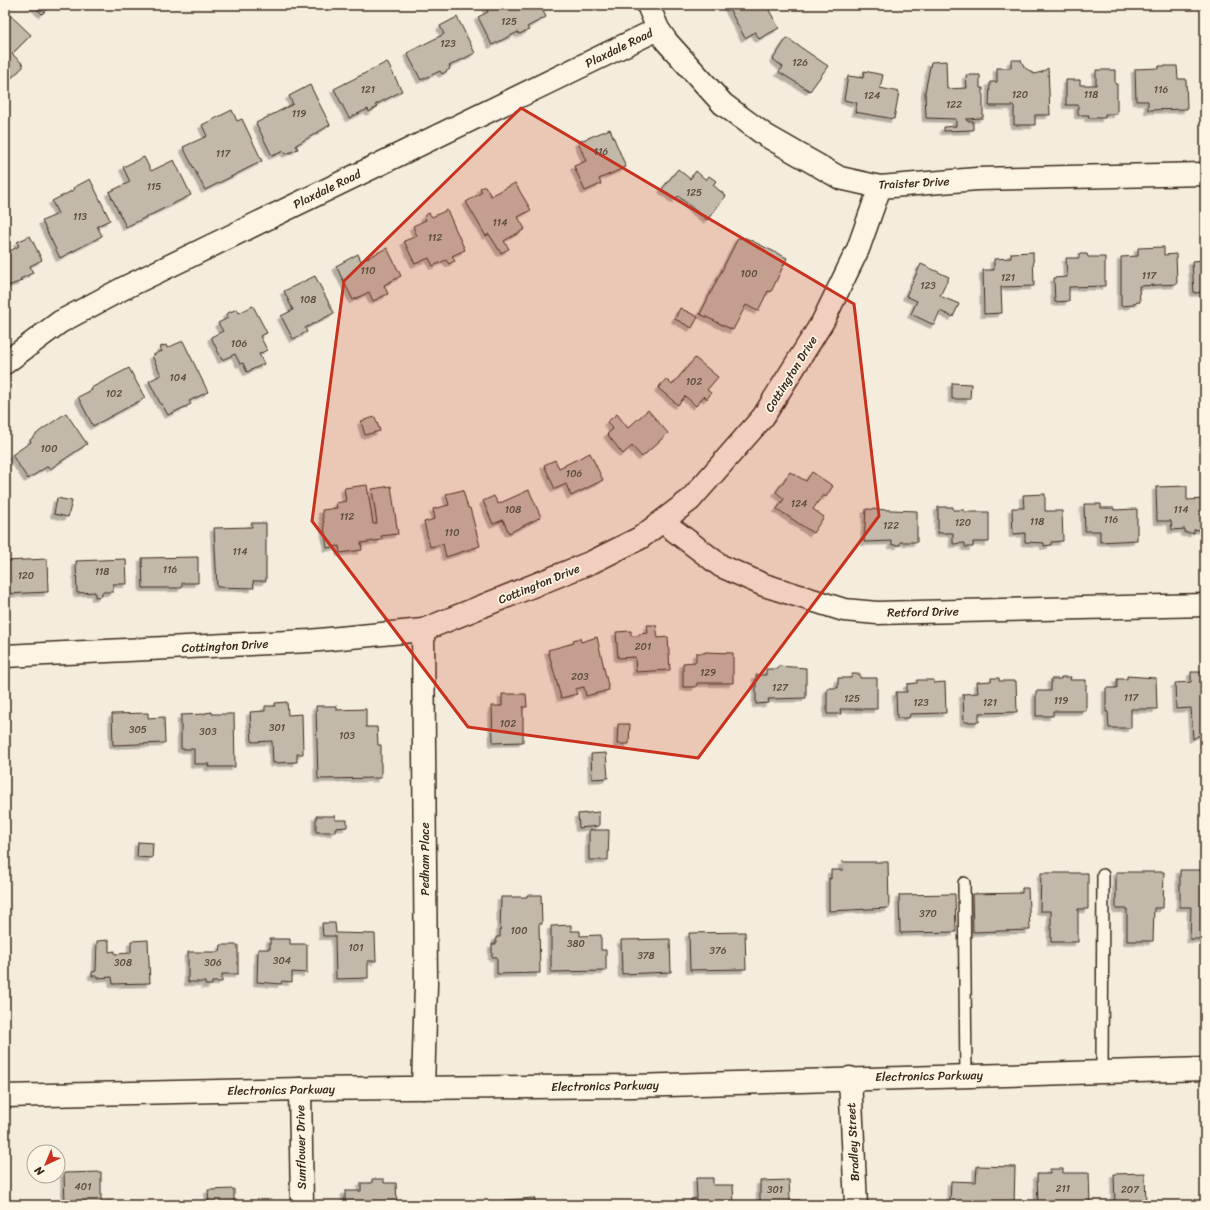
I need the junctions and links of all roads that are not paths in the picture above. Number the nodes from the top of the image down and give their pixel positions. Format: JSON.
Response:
{"nodes":[{"id":1,"x":648,"y":5,"type":"edge"},
{"id":2,"x":658,"y":29,"type":"junction"},
{"id":3,"x":1205,"y":174,"type":"edge"},
{"id":4,"x":880,"y":187,"type":"junction"},
{"id":5,"x":5,"y":363,"type":"edge"},
{"id":6,"x":663,"y":522,"type":"junction"},
{"id":7,"x":1205,"y":605,"type":"edge"},
{"id":8,"x":424,"y":630,"type":"junction"},
{"id":9,"x":5,"y":656,"type":"edge"},
{"id":10,"x":1103,"y":874,"type":"dead end"},
{"id":11,"x":964,"y":883,"type":"dead end"},
{"id":12,"x":1205,"y":1069,"type":"edge"},
{"id":13,"x":1102,"y":1072,"type":"junction"},
{"id":14,"x":966,"y":1075,"type":"junction"},
{"id":15,"x":850,"y":1078,"type":"junction"},
{"id":16,"x":423,"y":1088,"type":"junction"},
{"id":17,"x":300,"y":1089,"type":"junction"},
{"id":18,"x":5,"y":1096,"type":"edge"},
{"id":19,"x":302,"y":1205,"type":"edge"},
{"id":20,"x":856,"y":1205,"type":"edge"}],
"edges":[{"from":1,"to":2,"type":"street","name":"Traister Drive"},
{"from":2,"to":4,"type":"street","name":"Traister Drive"},
{"from":2,"to":5,"type":"street","name":"Plaxdale Road"},
{"from":3,"to":4,"type":"street","name":"Traister Drive"},
{"from":4,"to":6,"type":"street","name":"Cottington Drive"},
{"from":6,"to":7,"type":"street","name":"Retford Drive"},
{"from":6,"to":8,"type":"street","name":"Cottington Drive"},
{"from":8,"to":9,"type":"street","name":"Cottington Drive"},
{"from":8,"to":16,"type":"street","name":"Pedham Place"},
{"from":10,"to":13,"type":"lane"},
{"from":11,"to":14,"type":"lane"},
{"from":12,"to":13,"type":"street","name":"Electronics Parkway"},
{"from":13,"to":14,"type":"street","name":"Electronics Parkway"},
{"from":14,"to":15,"type":"street","name":"Electronics Parkway"},
{"from":15,"to":16,"type":"street","name":"Electronics Parkway"},
{"from":15,"to":20,"type":"street","name":"Bradley Street"},
{"from":16,"to":17,"type":"street","name":"Electronics Parkway"},
{"from":17,"to":18,"type":"street","name":"Electronics Parkway"},
{"from":17,"to":19,"type":"street","name":"Sunflower Drive"}]}
